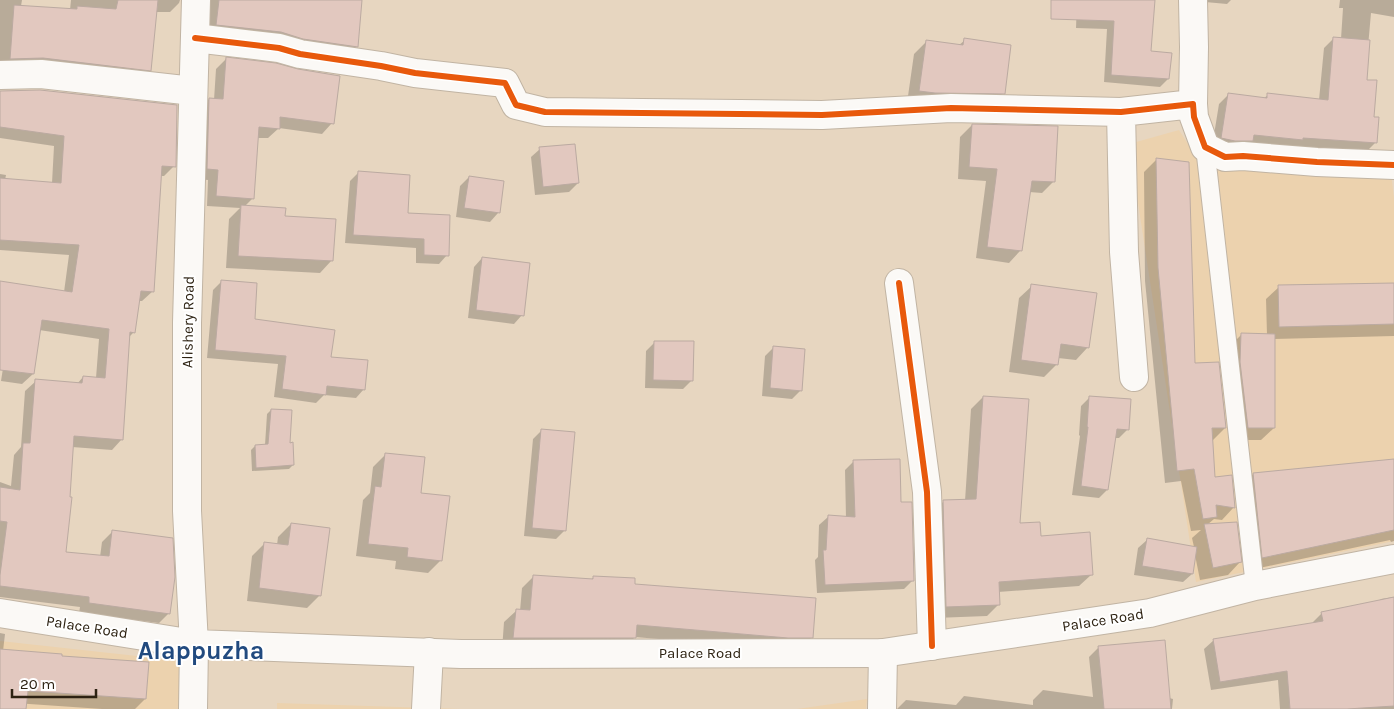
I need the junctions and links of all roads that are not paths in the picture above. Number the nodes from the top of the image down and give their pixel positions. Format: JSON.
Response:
{"nodes":[{"id":1,"x":196,"y":0,"type":"edge"},
{"id":2,"x":1193,"y":0,"type":"edge"},
{"id":3,"x":195,"y":38,"type":"junction"},
{"id":4,"x":0,"y":75,"type":"edge"},
{"id":5,"x":193,"y":91,"type":"junction"},
{"id":6,"x":1193,"y":104,"type":"junction"},
{"id":7,"x":1121,"y":112,"type":"junction"},
{"id":8,"x":1205,"y":147,"type":"junction"},
{"id":9,"x":1394,"y":165,"type":"edge"},
{"id":10,"x":899,"y":282,"type":"dead end"},
{"id":11,"x":1134,"y":377,"type":"dead end"},
{"id":12,"x":1394,"y":559,"type":"edge"},
{"id":13,"x":1255,"y":586,"type":"junction"},
{"id":14,"x":0,"y":613,"type":"edge"},
{"id":15,"x":194,"y":644,"type":"junction"},
{"id":16,"x":932,"y":646,"type":"junction"},
{"id":17,"x":429,"y":652,"type":"junction"},
{"id":18,"x":883,"y":653,"type":"junction"},
{"id":19,"x":193,"y":709,"type":"edge"},
{"id":20,"x":426,"y":709,"type":"edge"},
{"id":21,"x":882,"y":709,"type":"edge"}],
"edges":[{"from":1,"to":3,"type":"street","name":"Alishery Road"},
{"from":2,"to":6,"type":"street"},
{"from":3,"to":5,"type":"street","name":"Alishery Road"},
{"from":3,"to":7,"type":"street"},
{"from":4,"to":5,"type":"street"},
{"from":5,"to":15,"type":"street","name":"Alishery Road"},
{"from":6,"to":7,"type":"street"},
{"from":6,"to":8,"type":"street"},
{"from":7,"to":11,"type":"street"},
{"from":8,"to":9,"type":"street"},
{"from":8,"to":13,"type":"lane"},
{"from":10,"to":16,"type":"street"},
{"from":12,"to":13,"type":"street","name":"Palace Road"},
{"from":13,"to":16,"type":"street","name":"Palace Road"},
{"from":14,"to":15,"type":"street","name":"Palace Road"},
{"from":15,"to":17,"type":"street","name":"Palace Road"},
{"from":15,"to":19,"type":"street","name":"Alishery Road"},
{"from":16,"to":18,"type":"street","name":"Palace Road"},
{"from":17,"to":18,"type":"street","name":"Palace Road"},
{"from":17,"to":20,"type":"street"},
{"from":18,"to":21,"type":"street"}]}
